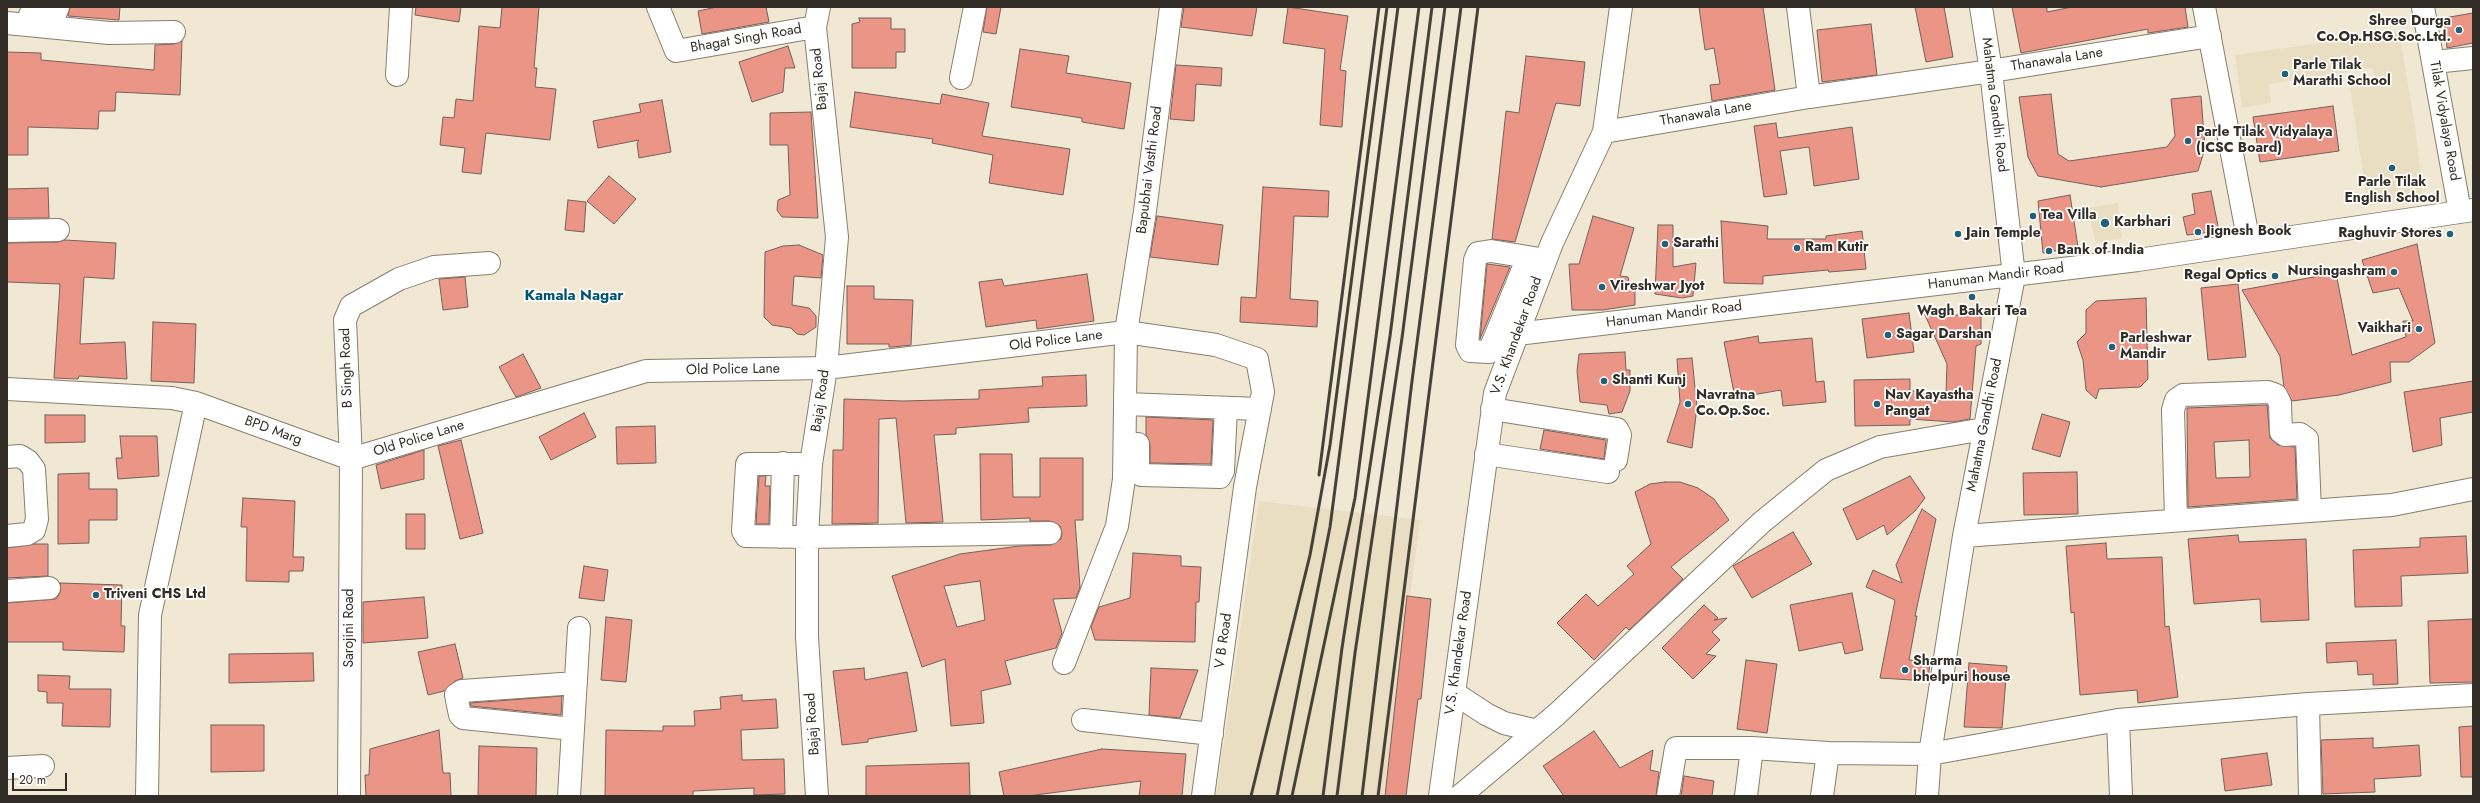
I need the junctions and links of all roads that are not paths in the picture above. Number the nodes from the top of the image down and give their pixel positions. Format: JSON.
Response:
{"nodes":[{"id":1,"x":58,"y":7,"type":"edge"},
{"id":2,"x":401,"y":7,"type":"edge"},
{"id":3,"x":658,"y":7,"type":"edge"},
{"id":4,"x":975,"y":7,"type":"edge"},
{"id":5,"x":1171,"y":7,"type":"edge"},
{"id":6,"x":1620,"y":7,"type":"edge"},
{"id":7,"x":1798,"y":7,"type":"edge"},
{"id":8,"x":1981,"y":7,"type":"edge"},
{"id":9,"x":2204,"y":7,"type":"edge"},
{"id":10,"x":2423,"y":7,"type":"edge"},
{"id":11,"x":7,"y":13,"type":"edge"},
{"id":12,"x":817,"y":17,"type":"edge"},
{"id":13,"x":7,"y":23,"type":"edge"},
{"id":14,"x":174,"y":32,"type":"dead end"},
{"id":15,"x":2210,"y":36,"type":"junction"},
{"id":16,"x":2473,"y":58,"type":"edge"},
{"id":17,"x":2434,"y":62,"type":"junction"},
{"id":18,"x":1991,"y":71,"type":"junction"},
{"id":19,"x":397,"y":75,"type":"dead end"},
{"id":20,"x":961,"y":78,"type":"dead end"},
{"id":21,"x":1809,"y":97,"type":"junction"},
{"id":22,"x":1604,"y":132,"type":"junction"},
{"id":23,"x":2467,"y":211,"type":"edge"},
{"id":24,"x":58,"y":230,"type":"dead end"},
{"id":25,"x":7,"y":231,"type":"edge"},
{"id":26,"x":2249,"y":244,"type":"junction"},
{"id":27,"x":1537,"y":259,"type":"junction"},
{"id":28,"x":489,"y":264,"type":"dead end"},
{"id":29,"x":2014,"y":276,"type":"junction"},
{"id":30,"x":1126,"y":332,"type":"junction"},
{"id":31,"x":1505,"y":346,"type":"junction"},
{"id":32,"x":826,"y":368,"type":"junction"},
{"id":33,"x":7,"y":389,"type":"edge"},
{"id":34,"x":196,"y":403,"type":"junction"},
{"id":35,"x":1132,"y":404,"type":"junction"},
{"id":36,"x":1226,"y":408,"type":"junction"},
{"id":37,"x":1260,"y":409,"type":"junction"},
{"id":38,"x":1492,"y":409,"type":"junction"},
{"id":39,"x":1984,"y":429,"type":"junction"},
{"id":40,"x":1486,"y":454,"type":"junction"},
{"id":41,"x":7,"y":457,"type":"edge"},
{"id":42,"x":351,"y":459,"type":"junction"},
{"id":43,"x":783,"y":463,"type":"junction"},
{"id":44,"x":811,"y":464,"type":"junction"},
{"id":45,"x":2473,"y":489,"type":"edge"},
{"id":46,"x":2310,"y":510,"type":"junction"},
{"id":47,"x":2176,"y":520,"type":"junction"},
{"id":48,"x":1050,"y":533,"type":"dead end"},
{"id":49,"x":7,"y":536,"type":"edge"},
{"id":50,"x":1964,"y":536,"type":"junction"},
{"id":51,"x":781,"y":537,"type":"junction"},
{"id":52,"x":807,"y":537,"type":"junction"},
{"id":53,"x":49,"y":588,"type":"dead end"},
{"id":54,"x":7,"y":591,"type":"edge"},
{"id":55,"x":579,"y":628,"type":"dead end"},
{"id":56,"x":1064,"y":663,"type":"dead end"},
{"id":57,"x":573,"y":683,"type":"junction"},
{"id":58,"x":1454,"y":693,"type":"junction"},
{"id":59,"x":2473,"y":695,"type":"edge"},
{"id":60,"x":2308,"y":704,"type":"junction"},
{"id":61,"x":1083,"y":720,"type":"dead end"},
{"id":62,"x":2118,"y":720,"type":"junction"},
{"id":63,"x":571,"y":729,"type":"junction"},
{"id":64,"x":1537,"y":731,"type":"junction"},
{"id":65,"x":1212,"y":734,"type":"junction"},
{"id":66,"x":1752,"y":748,"type":"junction"},
{"id":67,"x":1828,"y":753,"type":"junction"},
{"id":68,"x":1930,"y":754,"type":"junction"},
{"id":69,"x":43,"y":766,"type":"dead end"},
{"id":70,"x":7,"y":768,"type":"edge"},
{"id":71,"x":147,"y":796,"type":"edge"},
{"id":72,"x":349,"y":796,"type":"edge"},
{"id":73,"x":569,"y":796,"type":"edge"},
{"id":74,"x":817,"y":796,"type":"edge"},
{"id":75,"x":1203,"y":796,"type":"edge"},
{"id":76,"x":1440,"y":796,"type":"edge"},
{"id":77,"x":1460,"y":796,"type":"edge"},
{"id":78,"x":1668,"y":796,"type":"edge"},
{"id":79,"x":1746,"y":796,"type":"edge"},
{"id":80,"x":1822,"y":796,"type":"edge"},
{"id":81,"x":1927,"y":796,"type":"edge"},
{"id":82,"x":2121,"y":796,"type":"edge"},
{"id":83,"x":2310,"y":796,"type":"edge"}],
"edges":[{"from":1,"to":11,"type":"street"},
{"from":2,"to":19,"type":"street"},
{"from":3,"to":12,"type":"street","name":"Bhagat Singh Road"},
{"from":4,"to":20,"type":"street"},
{"from":5,"to":30,"type":"street","name":"Bapubhai Vasthi Road"},
{"from":6,"to":22,"type":"street","name":"V.S. Khandekar Road"},
{"from":7,"to":21,"type":"street"},
{"from":8,"to":18,"type":"street","name":"Mahatma Gandhi Road"},
{"from":9,"to":15,"type":"street"},
{"from":10,"to":17,"type":"street","name":"Tilak Vidyalaya Road"},
{"from":12,"to":32,"type":"street","name":"Bajaj Road"},
{"from":13,"to":14,"type":"street"},
{"from":15,"to":18,"type":"street","name":"Thanawala Lane"},
{"from":15,"to":26,"type":"street"},
{"from":16,"to":17,"type":"street"},
{"from":17,"to":23,"type":"street","name":"Tilak Vidyalaya Road"},
{"from":18,"to":21,"type":"street","name":"Thanawala Lane"},
{"from":18,"to":29,"type":"street","name":"Mahatma Gandhi Road"},
{"from":21,"to":22,"type":"street","name":"Thanawala Lane"},
{"from":22,"to":27,"type":"street","name":"V.S. Khandekar Road"},
{"from":23,"to":26,"type":"street","name":"Hanuman Mandir Road"},
{"from":24,"to":25,"type":"street"},
{"from":26,"to":29,"type":"street","name":"Hanuman Mandir Road"},
{"from":27,"to":31,"type":"street","name":"V.S. Khandekar Road"},
{"from":27,"to":31,"type":"street"},
{"from":27,"to":31,"type":"street","name":"Hanuman Mandir Road"},
{"from":28,"to":42,"type":"street","name":"B Singh Road"},
{"from":29,"to":31,"type":"street","name":"Hanuman Mandir Road"},
{"from":29,"to":39,"type":"street","name":"Mahatma Gandhi Road"},
{"from":30,"to":32,"type":"street","name":"Old Police Lane"},
{"from":30,"to":35,"type":"street"},
{"from":30,"to":37,"type":"street","name":"Old Police Lane"},
{"from":31,"to":38,"type":"street","name":"V.S. Khandekar Road"},
{"from":32,"to":42,"type":"street","name":"Old Police Lane"},
{"from":32,"to":44,"type":"street","name":"Bajaj Road"},
{"from":33,"to":34,"type":"street","name":"BPD Marg"},
{"from":34,"to":42,"type":"street","name":"BPD Marg"},
{"from":34,"to":71,"type":"street"},
{"from":35,"to":36,"type":"street"},
{"from":35,"to":36,"type":"street"},
{"from":35,"to":56,"type":"street"},
{"from":36,"to":37,"type":"street"},
{"from":37,"to":65,"type":"street","name":"V B Road"},
{"from":38,"to":40,"type":"street","name":"V.S. Khandekar Road"},
{"from":38,"to":40,"type":"street"},
{"from":39,"to":50,"type":"street","name":"Mahatma Gandhi Road"},
{"from":39,"to":64,"type":"street"},
{"from":40,"to":58,"type":"street","name":"V.S. Khandekar Road"},
{"from":41,"to":49,"type":"street"},
{"from":42,"to":72,"type":"street","name":"Sarojini Road"},
{"from":43,"to":44,"type":"street"},
{"from":43,"to":51,"type":"street"},
{"from":43,"to":51,"type":"street"},
{"from":44,"to":52,"type":"street","name":"Bajaj Road"},
{"from":45,"to":46,"type":"street"},
{"from":46,"to":47,"type":"street"},
{"from":46,"to":47,"type":"street"},
{"from":47,"to":50,"type":"street"},
{"from":48,"to":52,"type":"street"},
{"from":50,"to":68,"type":"street","name":"Mahatma Gandhi Road"},
{"from":51,"to":52,"type":"street"},
{"from":52,"to":74,"type":"street","name":"Bajaj Road"},
{"from":53,"to":54,"type":"street"},
{"from":55,"to":57,"type":"street"},
{"from":57,"to":63,"type":"street"},
{"from":57,"to":63,"type":"street"},
{"from":58,"to":64,"type":"street"},
{"from":58,"to":76,"type":"street","name":"V.S. Khandekar Road"},
{"from":59,"to":60,"type":"street"},
{"from":60,"to":62,"type":"street"},
{"from":60,"to":83,"type":"street"},
{"from":61,"to":65,"type":"street"},
{"from":62,"to":68,"type":"street"},
{"from":62,"to":82,"type":"street"},
{"from":63,"to":73,"type":"street"},
{"from":64,"to":77,"type":"street"},
{"from":65,"to":75,"type":"street","name":"V B Road"},
{"from":66,"to":67,"type":"street"},
{"from":66,"to":78,"type":"street"},
{"from":66,"to":79,"type":"street"},
{"from":67,"to":68,"type":"street"},
{"from":67,"to":80,"type":"street"},
{"from":68,"to":81,"type":"street","name":"Mahatma Gandhi Road"},
{"from":69,"to":70,"type":"street"}]}
